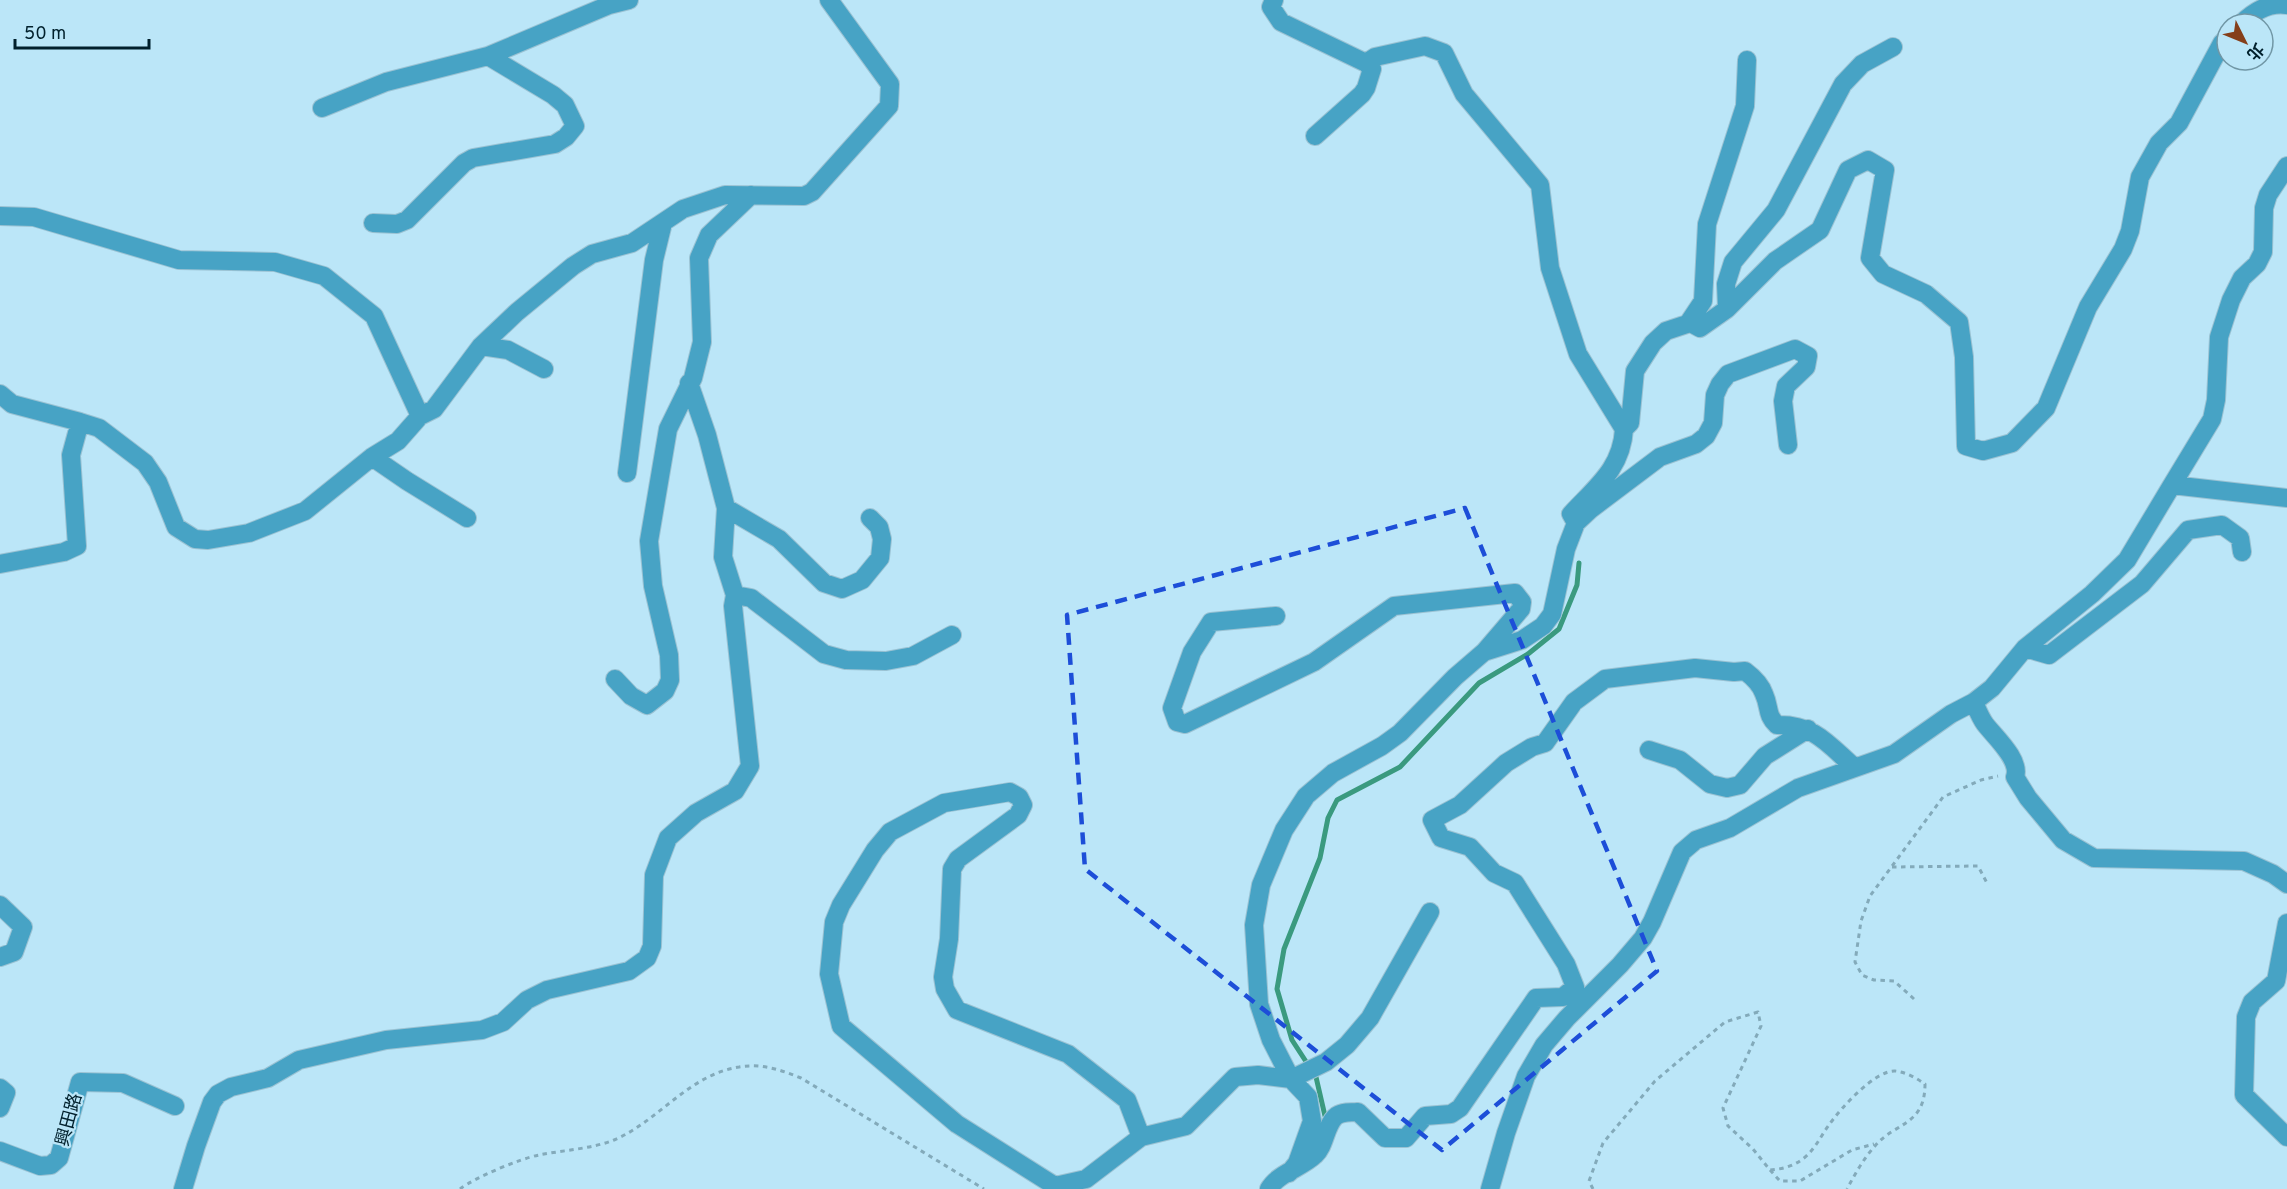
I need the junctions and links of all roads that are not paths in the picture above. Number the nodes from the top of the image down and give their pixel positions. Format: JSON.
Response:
{"nodes":[{"id":1,"x":630,"y":0,"type":"edge"},
{"id":2,"x":830,"y":0,"type":"edge"},
{"id":3,"x":1274,"y":0,"type":"edge"},
{"id":4,"x":2287,"y":6,"type":"edge"},
{"id":5,"x":2255,"y":12,"type":"edge"},
{"id":6,"x":1893,"y":47,"type":"dead end"},
{"id":7,"x":488,"y":56,"type":"junction"},
{"id":8,"x":2215,"y":57,"type":"edge"},
{"id":9,"x":1747,"y":60,"type":"dead end"},
{"id":10,"x":1366,"y":63,"type":"junction"},
{"id":11,"x":322,"y":108,"type":"dead end"},
{"id":12,"x":1315,"y":136,"type":"dead end"},
{"id":13,"x":2287,"y":166,"type":"edge"},
{"id":14,"x":751,"y":195,"type":"junction"},
{"id":15,"x":0,"y":216,"type":"edge"},
{"id":16,"x":373,"y":223,"type":"dead end"},
{"id":17,"x":663,"y":223,"type":"junction"},
{"id":18,"x":1727,"y":309,"type":"junction"},
{"id":19,"x":1689,"y":322,"type":"junction"},
{"id":20,"x":481,"y":346,"type":"junction"},
{"id":21,"x":544,"y":369,"type":"dead end"},
{"id":22,"x":689,"y":382,"type":"junction"},
{"id":23,"x":0,"y":394,"type":"edge"},
{"id":24,"x":420,"y":416,"type":"junction"},
{"id":25,"x":80,"y":422,"type":"junction"},
{"id":26,"x":1624,"y":429,"type":"junction"},
{"id":27,"x":1788,"y":445,"type":"dead end"},
{"id":28,"x":372,"y":456,"type":"junction"},
{"id":29,"x":627,"y":473,"type":"dead end"},
{"id":30,"x":2172,"y":485,"type":"junction"},
{"id":31,"x":2287,"y":498,"type":"edge"},
{"id":32,"x":726,"y":508,"type":"junction"},
{"id":33,"x":467,"y":518,"type":"dead end"},
{"id":34,"x":870,"y":518,"type":"dead end"},
{"id":35,"x":1576,"y":524,"type":"junction"},
{"id":36,"x":2242,"y":552,"type":"dead end"},
{"id":37,"x":0,"y":564,"type":"edge"},
{"id":38,"x":735,"y":596,"type":"junction"},
{"id":39,"x":1276,"y":616,"type":"dead end"},
{"id":40,"x":952,"y":634,"type":"dead end"},
{"id":41,"x":2025,"y":648,"type":"junction"},
{"id":42,"x":1484,"y":652,"type":"junction"},
{"id":43,"x":615,"y":679,"type":"dead end"},
{"id":44,"x":1974,"y":702,"type":"junction"},
{"id":45,"x":1808,"y":729,"type":"junction"},
{"id":46,"x":1649,"y":750,"type":"dead end"},
{"id":47,"x":1854,"y":767,"type":"junction"},
{"id":48,"x":2287,"y":884,"type":"edge"},
{"id":49,"x":0,"y":904,"type":"edge"},
{"id":50,"x":1430,"y":912,"type":"dead end"},
{"id":51,"x":2287,"y":923,"type":"edge"},
{"id":52,"x":0,"y":957,"type":"edge"},
{"id":53,"x":1297,"y":1077,"type":"junction"},
{"id":54,"x":0,"y":1088,"type":"edge"},
{"id":55,"x":176,"y":1106,"type":"dead end"},
{"id":56,"x":0,"y":1108,"type":"edge"},
{"id":57,"x":1141,"y":1137,"type":"junction"},
{"id":58,"x":2287,"y":1137,"type":"edge"},
{"id":59,"x":0,"y":1151,"type":"edge"},
{"id":60,"x":1289,"y":1173,"type":"junction"},
{"id":61,"x":1053,"y":1187,"type":"edge"},
{"id":62,"x":183,"y":1189,"type":"edge"},
{"id":63,"x":1269,"y":1189,"type":"edge"},
{"id":64,"x":1490,"y":1189,"type":"edge"}],
"edges":[{"from":1,"to":7,"type":"lane"},
{"from":2,"to":14,"type":"lane"},
{"from":3,"to":10,"type":"lane"},
{"from":4,"to":5,"type":"lane"},
{"from":6,"to":18,"type":"lane"},
{"from":7,"to":11,"type":"lane"},
{"from":7,"to":16,"type":"lane"},
{"from":8,"to":18,"type":"lane"},
{"from":9,"to":19,"type":"lane"},
{"from":10,"to":12,"type":"lane"},
{"from":10,"to":26,"type":"lane"},
{"from":13,"to":30,"type":"lane"},
{"from":14,"to":17,"type":"lane"},
{"from":14,"to":22,"type":"lane"},
{"from":15,"to":24,"type":"lane"},
{"from":17,"to":20,"type":"lane"},
{"from":17,"to":29,"type":"lane"},
{"from":18,"to":19,"type":"lane"},
{"from":19,"to":26,"type":"lane"},
{"from":20,"to":21,"type":"lane"},
{"from":20,"to":24,"type":"lane"},
{"from":22,"to":32,"type":"lane"},
{"from":22,"to":43,"type":"lane"},
{"from":23,"to":25,"type":"lane"},
{"from":24,"to":28,"type":"lane"},
{"from":25,"to":28,"type":"lane"},
{"from":25,"to":37,"type":"lane"},
{"from":26,"to":35,"type":"lane"},
{"from":27,"to":35,"type":"lane"},
{"from":28,"to":33,"type":"lane"},
{"from":30,"to":31,"type":"lane"},
{"from":30,"to":41,"type":"lane"},
{"from":32,"to":34,"type":"lane"},
{"from":32,"to":38,"type":"lane"},
{"from":35,"to":42,"type":"lane"},
{"from":36,"to":41,"type":"lane"},
{"from":38,"to":40,"type":"lane"},
{"from":38,"to":62,"type":"lane"},
{"from":39,"to":42,"type":"lane"},
{"from":41,"to":44,"type":"lane"},
{"from":42,"to":53,"type":"lane"},
{"from":44,"to":47,"type":"lane"},
{"from":44,"to":48,"type":"lane"},
{"from":45,"to":46,"type":"lane"},
{"from":45,"to":47,"type":"lane"},
{"from":45,"to":60,"type":"lane"},
{"from":47,"to":64,"type":"lane"},
{"from":49,"to":52,"type":"lane"},
{"from":50,"to":53,"type":"lane"},
{"from":51,"to":58,"type":"lane"},
{"from":53,"to":57,"type":"lane"},
{"from":53,"to":60,"type":"lane"},
{"from":54,"to":56,"type":"lane"},
{"from":55,"to":59,"type":"lane","name":"興田路"},
{"from":57,"to":61,"type":"lane"},
{"from":57,"to":61,"type":"lane"},
{"from":60,"to":63,"type":"lane"}]}
